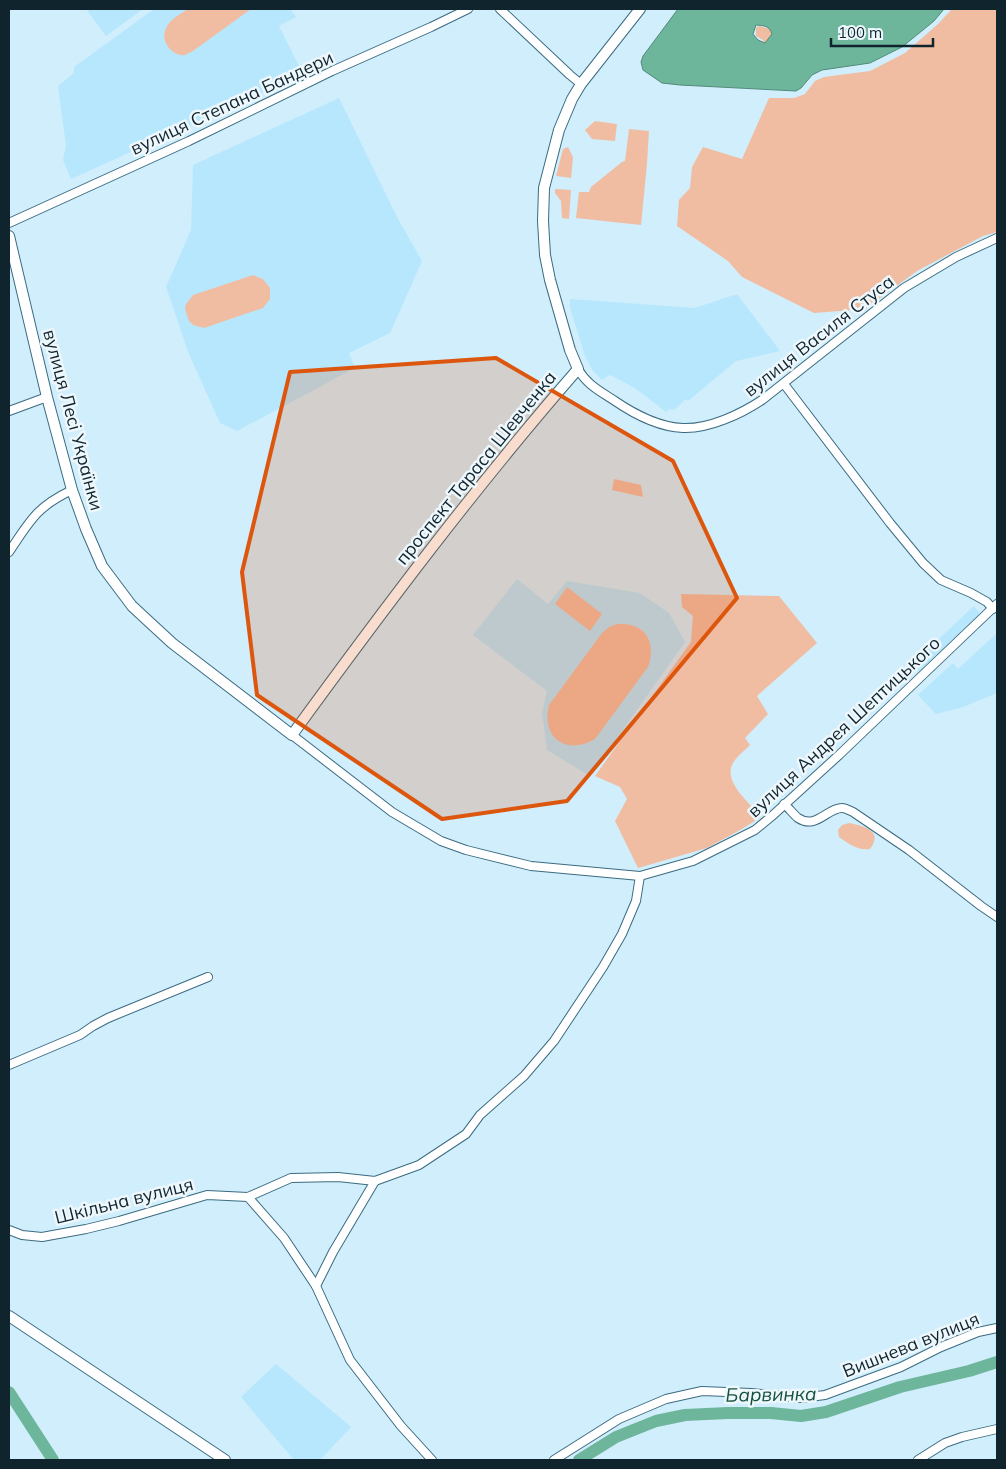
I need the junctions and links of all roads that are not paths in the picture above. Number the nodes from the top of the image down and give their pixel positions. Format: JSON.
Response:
{"nodes":[{"id":1,"x":468,"y":9,"type":"edge"},
{"id":2,"x":500,"y":9,"type":"edge"},
{"id":3,"x":640,"y":9,"type":"edge"},
{"id":4,"x":581,"y":84,"type":"junction"},
{"id":5,"x":9,"y":223,"type":"edge"},
{"id":6,"x":9,"y":236,"type":"edge"},
{"id":7,"x":997,"y":238,"type":"edge"},
{"id":8,"x":12,"y":263,"type":"edge"},
{"id":9,"x":578,"y":369,"type":"junction"},
{"id":10,"x":784,"y":384,"type":"junction"},
{"id":11,"x":44,"y":397,"type":"junction"},
{"id":12,"x":9,"y":411,"type":"edge"},
{"id":13,"x":72,"y":490,"type":"junction"},
{"id":14,"x":9,"y":552,"type":"edge"},
{"id":15,"x":995,"y":606,"type":"edge"},
{"id":16,"x":292,"y":735,"type":"junction"},
{"id":17,"x":784,"y":804,"type":"junction"},
{"id":18,"x":640,"y":876,"type":"junction"},
{"id":19,"x":997,"y":917,"type":"edge"},
{"id":20,"x":208,"y":977,"type":"dead end"},
{"id":21,"x":9,"y":1065,"type":"edge"},
{"id":22,"x":374,"y":1181,"type":"junction"},
{"id":23,"x":248,"y":1197,"type":"junction"},
{"id":24,"x":9,"y":1230,"type":"edge"},
{"id":25,"x":316,"y":1286,"type":"junction"},
{"id":26,"x":9,"y":1316,"type":"edge"},
{"id":27,"x":997,"y":1328,"type":"edge"},
{"id":28,"x":997,"y":1429,"type":"edge"},
{"id":29,"x":225,"y":1460,"type":"edge"},
{"id":30,"x":432,"y":1460,"type":"edge"},
{"id":31,"x":554,"y":1460,"type":"edge"},
{"id":32,"x":918,"y":1460,"type":"edge"}],
"edges":[{"from":1,"to":5,"type":"street","name":"вулиця Степана Бандери"},
{"from":2,"to":4,"type":"street"},
{"from":3,"to":4,"type":"street","name":"проспект Тараса Шевченка"},
{"from":4,"to":9,"type":"street","name":"проспект Тараса Шевченка"},
{"from":6,"to":8,"type":"street","name":"вулиця Лесі Українки"},
{"from":7,"to":10,"type":"street","name":"вулиця Василя Стуса"},
{"from":8,"to":11,"type":"street","name":"вулиця Лесі Українки"},
{"from":9,"to":10,"type":"street","name":"вулиця Василя Стуса"},
{"from":9,"to":16,"type":"street","name":"проспект Тараса Шевченка"},
{"from":10,"to":15,"type":"street"},
{"from":11,"to":12,"type":"street"},
{"from":11,"to":13,"type":"street","name":"вулиця Лесі Українки"},
{"from":13,"to":14,"type":"street"},
{"from":13,"to":16,"type":"street","name":"вулиця Лесі Українки"},
{"from":15,"to":17,"type":"street","name":"вулиця Андрея Шептицького"},
{"from":16,"to":18,"type":"street","name":"вулиця Андрея Шептицького"},
{"from":17,"to":18,"type":"street","name":"вулиця Андрея Шептицького"},
{"from":17,"to":19,"type":"street"},
{"from":18,"to":22,"type":"street","name":"Шкільна вулиця"},
{"from":20,"to":21,"type":"street"},
{"from":22,"to":23,"type":"street","name":"Шкільна вулиця"},
{"from":22,"to":25,"type":"street"},
{"from":23,"to":24,"type":"street","name":"Шкільна вулиця"},
{"from":23,"to":25,"type":"street"},
{"from":25,"to":30,"type":"street"},
{"from":26,"to":29,"type":"street"},
{"from":27,"to":31,"type":"street","name":"Вишнева вулиця"},
{"from":28,"to":32,"type":"street"}]}
